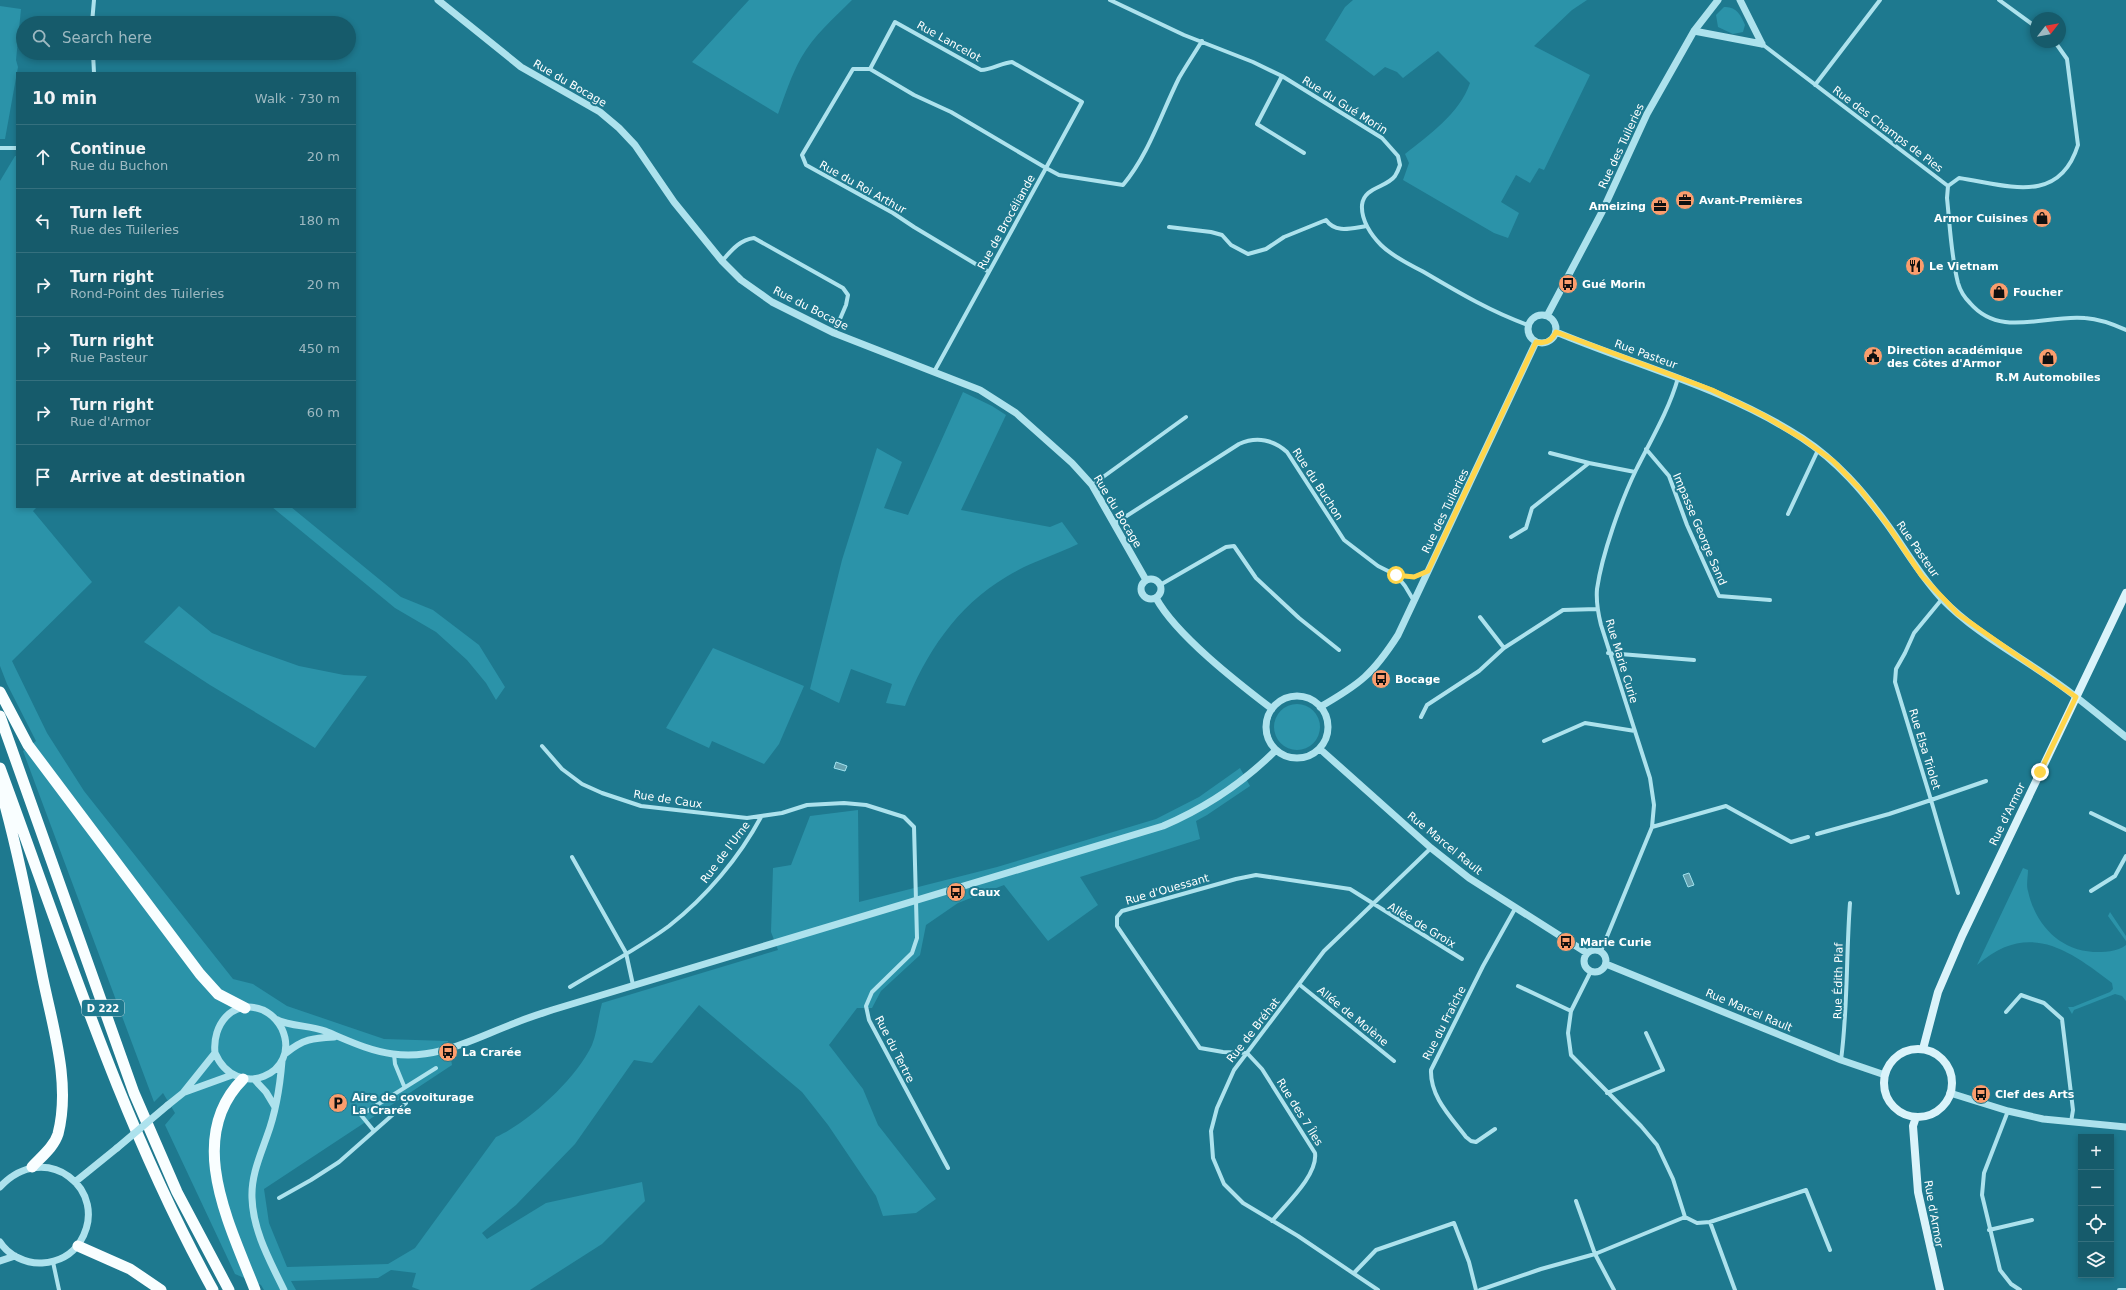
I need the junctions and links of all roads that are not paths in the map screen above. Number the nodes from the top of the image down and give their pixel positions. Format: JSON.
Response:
{"nodes":[{"id":1,"x":94,"y":0,"type":"edge"},
{"id":2,"x":438,"y":0,"type":"edge"},
{"id":3,"x":1110,"y":0,"type":"edge"},
{"id":4,"x":1718,"y":0,"type":"edge"},
{"id":5,"x":1740,"y":0,"type":"edge"},
{"id":6,"x":1880,"y":0,"type":"edge"},
{"id":7,"x":1999,"y":0,"type":"edge"},
{"id":8,"x":93,"y":16,"type":"edge"},
{"id":9,"x":2030,"y":23,"type":"edge"},
{"id":10,"x":1694,"y":31,"type":"junction"},
{"id":11,"x":1202,"y":41,"type":"junction"},
{"id":12,"x":1762,"y":44,"type":"junction"},
{"id":13,"x":2060,"y":48,"type":"edge"},
{"id":14,"x":93,"y":60,"type":"edge"},
{"id":15,"x":870,"y":69,"type":"junction"},
{"id":16,"x":94,"y":72,"type":"edge"},
{"id":17,"x":1282,"y":76,"type":"junction"},
{"id":18,"x":1815,"y":85,"type":"junction"},
{"id":19,"x":0,"y":148,"type":"edge"},
{"id":20,"x":16,"y":148,"type":"edge"},
{"id":21,"x":1304,"y":153,"type":"dead end"},
{"id":22,"x":1046,"y":168,"type":"junction"},
{"id":23,"x":1948,"y":186,"type":"junction"},
{"id":24,"x":1367,"y":226,"type":"junction"},
{"id":25,"x":1169,"y":228,"type":"dead end"},
{"id":26,"x":722,"y":261,"type":"junction"},
{"id":27,"x":989,"y":272,"type":"junction"},
{"id":28,"x":1547,"y":316,"type":"junction"},
{"id":29,"x":1528,"y":325,"type":"junction"},
{"id":30,"x":2126,"y":330,"type":"edge"},
{"id":31,"x":1556,"y":332,"type":"junction"},
{"id":32,"x":834,"y":333,"type":"junction"},
{"id":33,"x":1536,"y":342,"type":"junction"},
{"id":34,"x":934,"y":372,"type":"junction"},
{"id":35,"x":1678,"y":378,"type":"junction"},
{"id":36,"x":1186,"y":418,"type":"dead end"},
{"id":37,"x":1646,"y":449,"type":"junction"},
{"id":38,"x":1818,"y":450,"type":"junction"},
{"id":39,"x":1550,"y":453,"type":"dead end"},
{"id":40,"x":1589,"y":463,"type":"junction"},
{"id":41,"x":1635,"y":472,"type":"junction"},
{"id":42,"x":1092,"y":485,"type":"junction"},
{"id":43,"x":1788,"y":514,"type":"dead end"},
{"id":44,"x":1114,"y":524,"type":"junction"},
{"id":45,"x":1511,"y":537,"type":"dead end"},
{"id":46,"x":1428,"y":571,"type":"junction"},
{"id":47,"x":1396,"y":575,"type":"junction"},
{"id":48,"x":1146,"y":580,"type":"junction"},
{"id":49,"x":1160,"y":585,"type":"junction"},
{"id":50,"x":2126,"y":593,"type":"edge"},
{"id":51,"x":1156,"y":598,"type":"junction"},
{"id":52,"x":1942,"y":599,"type":"junction"},
{"id":53,"x":1770,"y":600,"type":"dead end"},
{"id":54,"x":1414,"y":601,"type":"junction"},
{"id":55,"x":1598,"y":609,"type":"junction"},
{"id":56,"x":1480,"y":617,"type":"dead end"},
{"id":57,"x":1504,"y":648,"type":"junction"},
{"id":58,"x":1338,"y":650,"type":"dead end"},
{"id":59,"x":1608,"y":653,"type":"junction"},
{"id":60,"x":1694,"y":660,"type":"dead end"},
{"id":61,"x":0,"y":692,"type":"edge"},
{"id":62,"x":2076,"y":697,"type":"junction"},
{"id":63,"x":1320,"y":707,"type":"junction"},
{"id":64,"x":1272,"y":708,"type":"junction"},
{"id":65,"x":0,"y":716,"type":"edge"},
{"id":66,"x":1421,"y":717,"type":"dead end"},
{"id":67,"x":1635,"y":731,"type":"junction"},
{"id":68,"x":2126,"y":737,"type":"edge"},
{"id":69,"x":1544,"y":741,"type":"dead end"},
{"id":70,"x":542,"y":746,"type":"dead end"},
{"id":71,"x":1320,"y":749,"type":"junction"},
{"id":72,"x":1276,"y":750,"type":"junction"},
{"id":73,"x":0,"y":768,"type":"edge"},
{"id":74,"x":1986,"y":781,"type":"dead end"},
{"id":75,"x":0,"y":787,"type":"edge"},
{"id":76,"x":1931,"y":800,"type":"junction"},
{"id":77,"x":2091,"y":814,"type":"dead end"},
{"id":78,"x":761,"y":817,"type":"junction"},
{"id":79,"x":1652,"y":828,"type":"junction"},
{"id":80,"x":2126,"y":830,"type":"edge"},
{"id":81,"x":1817,"y":834,"type":"dead end"},
{"id":82,"x":1808,"y":836,"type":"dead end"},
{"id":83,"x":1431,"y":848,"type":"junction"},
{"id":84,"x":2126,"y":856,"type":"edge"},
{"id":85,"x":572,"y":858,"type":"dead end"},
{"id":86,"x":2091,"y":891,"type":"dead end"},
{"id":87,"x":1958,"y":893,"type":"dead end"},
{"id":88,"x":917,"y":899,"type":"junction"},
{"id":89,"x":1850,"y":903,"type":"dead end"},
{"id":90,"x":1373,"y":905,"type":"junction"},
{"id":91,"x":1516,"y":907,"type":"junction"},
{"id":92,"x":1601,"y":952,"type":"junction"},
{"id":93,"x":626,"y":953,"type":"junction"},
{"id":94,"x":1587,"y":953,"type":"junction"},
{"id":95,"x":1462,"y":959,"type":"dead end"},
{"id":96,"x":1606,"y":964,"type":"junction"},
{"id":97,"x":1591,"y":971,"type":"junction"},
{"id":98,"x":632,"y":985,"type":"junction"},
{"id":99,"x":1300,"y":985,"type":"junction"},
{"id":100,"x":1518,"y":986,"type":"dead end"},
{"id":101,"x":570,"y":987,"type":"dead end"},
{"id":102,"x":245,"y":1008,"type":"junction"},
{"id":103,"x":1571,"y":1011,"type":"junction"},
{"id":104,"x":2006,"y":1012,"type":"dead end"},
{"id":105,"x":275,"y":1019,"type":"junction"},
{"id":106,"x":1646,"y":1033,"type":"dead end"},
{"id":107,"x":334,"y":1037,"type":"junction"},
{"id":108,"x":1923,"y":1049,"type":"junction"},
{"id":109,"x":1247,"y":1053,"type":"junction"},
{"id":110,"x":215,"y":1054,"type":"junction"},
{"id":111,"x":394,"y":1054,"type":"junction"},
{"id":112,"x":284,"y":1056,"type":"junction"},
{"id":113,"x":1841,"y":1060,"type":"junction"},
{"id":114,"x":1394,"y":1061,"type":"dead end"},
{"id":115,"x":436,"y":1068,"type":"dead end"},
{"id":116,"x":232,"y":1075,"type":"junction"},
{"id":117,"x":1885,"y":1075,"type":"junction"},
{"id":118,"x":249,"y":1079,"type":"junction"},
{"id":119,"x":404,"y":1086,"type":"junction"},
{"id":120,"x":184,"y":1092,"type":"junction"},
{"id":121,"x":1607,"y":1093,"type":"junction"},
{"id":122,"x":1950,"y":1093,"type":"junction"},
{"id":123,"x":406,"y":1103,"type":"dead end"},
{"id":124,"x":275,"y":1106,"type":"junction"},
{"id":125,"x":2008,"y":1111,"type":"junction"},
{"id":126,"x":1916,"y":1116,"type":"junction"},
{"id":127,"x":2071,"y":1122,"type":"junction"},
{"id":128,"x":2126,"y":1127,"type":"edge"},
{"id":129,"x":1495,"y":1129,"type":"dead end"},
{"id":130,"x":374,"y":1131,"type":"junction"},
{"id":131,"x":32,"y":1167,"type":"junction"},
{"id":132,"x":948,"y":1168,"type":"dead end"},
{"id":133,"x":76,"y":1182,"type":"junction"},
{"id":134,"x":0,"y":1187,"type":"edge"},
{"id":135,"x":279,"y":1198,"type":"dead end"},
{"id":136,"x":1576,"y":1201,"type":"dead end"},
{"id":137,"x":1685,"y":1217,"type":"junction"},
{"id":138,"x":2032,"y":1220,"type":"dead end"},
{"id":139,"x":1272,"y":1221,"type":"junction"},
{"id":140,"x":1710,"y":1222,"type":"junction"},
{"id":141,"x":1989,"y":1230,"type":"junction"},
{"id":142,"x":0,"y":1242,"type":"edge"},
{"id":143,"x":78,"y":1246,"type":"junction"},
{"id":144,"x":1830,"y":1250,"type":"dead end"},
{"id":145,"x":1595,"y":1254,"type":"junction"},
{"id":146,"x":15,"y":1256,"type":"junction"},
{"id":147,"x":0,"y":1261,"type":"edge"},
{"id":148,"x":53,"y":1262,"type":"junction"},
{"id":149,"x":1354,"y":1273,"type":"junction"},
{"id":150,"x":59,"y":1290,"type":"edge"},
{"id":151,"x":161,"y":1290,"type":"edge"},
{"id":152,"x":213,"y":1290,"type":"edge"},
{"id":153,"x":229,"y":1290,"type":"edge"},
{"id":154,"x":254,"y":1290,"type":"edge"},
{"id":155,"x":284,"y":1290,"type":"edge"},
{"id":156,"x":1378,"y":1290,"type":"edge"},
{"id":157,"x":1476,"y":1290,"type":"edge"},
{"id":158,"x":1480,"y":1290,"type":"edge"},
{"id":159,"x":1614,"y":1290,"type":"edge"},
{"id":160,"x":1735,"y":1290,"type":"edge"},
{"id":161,"x":1940,"y":1290,"type":"edge"},
{"id":162,"x":2020,"y":1290,"type":"edge"},
{"id":163,"x":2118,"y":1290,"type":"edge"},
{"id":164,"x":2126,"y":1290,"type":"edge"}],
"edges":[{"from":1,"to":8,"type":"street"},
{"from":2,"to":26,"type":"street","name":"Rue du Bocage"},
{"from":3,"to":11,"type":"street","name":"Rue du Gué Morin"},
{"from":4,"to":10,"type":"street","name":"Rue des Tuileries"},
{"from":5,"to":12,"type":"street"},
{"from":6,"to":18,"type":"street"},
{"from":7,"to":9,"type":"street"},
{"from":10,"to":12,"type":"street"},
{"from":10,"to":28,"type":"street","name":"Rue des Tuileries"},
{"from":11,"to":17,"type":"street","name":"Rue du Gué Morin"},
{"from":11,"to":22,"type":"street","name":"Rue de Brocéliande"},
{"from":12,"to":18,"type":"street","name":"Rue des Champs de Pies"},
{"from":13,"to":23,"type":"street"},
{"from":14,"to":16,"type":"street"},
{"from":15,"to":22,"type":"street"},
{"from":15,"to":22,"type":"street","name":"Rue Lancelot"},
{"from":15,"to":27,"type":"street","name":"Rue du Roi Arthur"},
{"from":17,"to":21,"type":"street"},
{"from":17,"to":24,"type":"street","name":"Rue du Gué Morin"},
{"from":18,"to":23,"type":"street","name":"Rue des Champs de Pies"},
{"from":19,"to":20,"type":"street"},
{"from":22,"to":27,"type":"street","name":"Rue de Brocéliande"},
{"from":23,"to":30,"type":"street","name":"Rue des Champs de Pies"},
{"from":24,"to":25,"type":"street"},
{"from":24,"to":29,"type":"street","name":"Rue du Gué Morin"},
{"from":26,"to":32,"type":"street","name":"Rue du Bocage"},
{"from":26,"to":32,"type":"street"},
{"from":27,"to":34,"type":"street","name":"Rue de Brocéliande"},
{"from":28,"to":29,"type":"street"},
{"from":28,"to":31,"type":"street"},
{"from":29,"to":33,"type":"street"},
{"from":31,"to":33,"type":"street"},
{"from":31,"to":35,"type":"street","name":"Rue Pasteur"},
{"from":32,"to":34,"type":"street","name":"Rue du Bocage"},
{"from":33,"to":46,"type":"street","name":"Rue des Tuileries"},
{"from":34,"to":42,"type":"street","name":"Rue du Bocage"},
{"from":35,"to":37,"type":"street","name":"Rue Marie Curie"},
{"from":35,"to":38,"type":"street","name":"Rue Pasteur"},
{"from":36,"to":42,"type":"street"},
{"from":37,"to":41,"type":"street","name":"Rue Marie Curie"},
{"from":37,"to":53,"type":"street","name":"Impasse George Sand"},
{"from":38,"to":43,"type":"street"},
{"from":38,"to":52,"type":"street","name":"Rue Pasteur"},
{"from":39,"to":40,"type":"street"},
{"from":40,"to":41,"type":"street"},
{"from":40,"to":45,"type":"street"},
{"from":41,"to":55,"type":"street","name":"Rue Marie Curie"},
{"from":42,"to":44,"type":"street","name":"Rue du Bocage"},
{"from":44,"to":47,"type":"street","name":"Rue du Buchon"},
{"from":44,"to":48,"type":"street","name":"Rue du Bocage"},
{"from":46,"to":47,"type":"street","name":"Rue du Buchon"},
{"from":46,"to":54,"type":"street","name":"Rue des Tuileries"},
{"from":47,"to":54,"type":"street","name":"Rue du Buchon"},
{"from":48,"to":49,"type":"street"},
{"from":48,"to":51,"type":"street"},
{"from":49,"to":51,"type":"street"},
{"from":49,"to":58,"type":"street"},
{"from":50,"to":62,"type":"main road","name":"Rue d'Armor"},
{"from":51,"to":64,"type":"street"},
{"from":52,"to":62,"type":"street","name":"Rue Pasteur"},
{"from":52,"to":76,"type":"street","name":"Rue Elsa Triolet"},
{"from":54,"to":63,"type":"street","name":"Rue des Tuileries"},
{"from":55,"to":57,"type":"street"},
{"from":55,"to":59,"type":"street","name":"Rue Marie Curie"},
{"from":56,"to":57,"type":"street"},
{"from":57,"to":66,"type":"street"},
{"from":59,"to":60,"type":"street"},
{"from":59,"to":67,"type":"street","name":"Rue Marie Curie"},
{"from":61,"to":102,"type":"highway"},
{"from":62,"to":68,"type":"street","name":"Rue Pasteur"},
{"from":62,"to":108,"type":"main road","name":"Rue d'Armor"},
{"from":63,"to":64,"type":"street"},
{"from":63,"to":71,"type":"street"},
{"from":64,"to":72,"type":"street"},
{"from":65,"to":153,"type":"highway","number":"D 222"},
{"from":67,"to":69,"type":"street"},
{"from":67,"to":79,"type":"street","name":"Rue Marie Curie"},
{"from":70,"to":78,"type":"street","name":"Rue de Caux"},
{"from":71,"to":72,"type":"street"},
{"from":71,"to":83,"type":"street","name":"Rue Marcel Rault"},
{"from":72,"to":88,"type":"street"},
{"from":73,"to":152,"type":"highway","number":"D 222"},
{"from":74,"to":76,"type":"street"},
{"from":75,"to":131,"type":"highway"},
{"from":76,"to":81,"type":"street","name":"Rue Elsa Triolet"},
{"from":76,"to":87,"type":"street"},
{"from":77,"to":80,"type":"street"},
{"from":78,"to":88,"type":"street","name":"Rue de l'Urne"},
{"from":78,"to":93,"type":"street","name":"Rue de l'Urne"},
{"from":79,"to":82,"type":"street"},
{"from":79,"to":92,"type":"street","name":"Rue Marie Curie"},
{"from":83,"to":90,"type":"street","name":"Rue de Bréhat"},
{"from":83,"to":91,"type":"street","name":"Rue Marcel Rault"},
{"from":84,"to":86,"type":"street"},
{"from":85,"to":93,"type":"street"},
{"from":88,"to":98,"type":"street"},
{"from":88,"to":132,"type":"street","name":"Rue du Tertre"},
{"from":89,"to":113,"type":"street","name":"Rue Édith Piaf"},
{"from":90,"to":95,"type":"street","name":"Allée de Groix"},
{"from":90,"to":99,"type":"street","name":"Rue de Bréhat"},
{"from":90,"to":109,"type":"street","name":"Rue d'Ouessant"},
{"from":91,"to":94,"type":"street","name":"Rue Marcel Rault"},
{"from":91,"to":129,"type":"street","name":"Rue du Fraîche"},
{"from":92,"to":94,"type":"street"},
{"from":92,"to":96,"type":"street"},
{"from":93,"to":98,"type":"street"},
{"from":93,"to":101,"type":"street","name":"Rue de l'Urne"},
{"from":94,"to":97,"type":"street"},
{"from":96,"to":97,"type":"street"},
{"from":96,"to":113,"type":"street","name":"Rue Marcel Rault"},
{"from":97,"to":103,"type":"street"},
{"from":98,"to":111,"type":"street"},
{"from":99,"to":109,"type":"street","name":"Rue de Bréhat"},
{"from":99,"to":114,"type":"street","name":"Allée de Molène"},
{"from":100,"to":103,"type":"street"},
{"from":102,"to":105,"type":"street"},
{"from":102,"to":110,"type":"street"},
{"from":103,"to":121,"type":"street"},
{"from":104,"to":127,"type":"street"},
{"from":105,"to":107,"type":"street"},
{"from":105,"to":112,"type":"street"},
{"from":106,"to":121,"type":"street"},
{"from":107,"to":111,"type":"street"},
{"from":107,"to":112,"type":"street"},
{"from":108,"to":117,"type":"main road"},
{"from":108,"to":122,"type":"main road"},
{"from":109,"to":139,"type":"street","name":"Rue de Bréhat"},
{"from":109,"to":139,"type":"street","name":"Rue des 7 Îles"},
{"from":110,"to":116,"type":"street"},
{"from":110,"to":120,"type":"street"},
{"from":111,"to":119,"type":"street"},
{"from":112,"to":118,"type":"street"},
{"from":112,"to":124,"type":"street"},
{"from":113,"to":117,"type":"street","name":"Rue Marcel Rault"},
{"from":115,"to":119,"type":"street"},
{"from":116,"to":118,"type":"street"},
{"from":116,"to":120,"type":"street"},
{"from":117,"to":126,"type":"main road"},
{"from":118,"to":124,"type":"street"},
{"from":118,"to":154,"type":"highway"},
{"from":119,"to":130,"type":"street"},
{"from":120,"to":133,"type":"street","bridge":true},
{"from":121,"to":137,"type":"street"},
{"from":122,"to":125,"type":"street"},
{"from":122,"to":126,"type":"main road"},
{"from":123,"to":130,"type":"street"},
{"from":124,"to":155,"type":"street"},
{"from":125,"to":127,"type":"street"},
{"from":125,"to":141,"type":"street"},
{"from":126,"to":161,"type":"main road","name":"Rue d'Armor"},
{"from":127,"to":128,"type":"street"},
{"from":130,"to":135,"type":"street"},
{"from":131,"to":133,"type":"street"},
{"from":131,"to":134,"type":"street"},
{"from":133,"to":143,"type":"street"},
{"from":136,"to":145,"type":"street"},
{"from":137,"to":140,"type":"street"},
{"from":137,"to":145,"type":"street"},
{"from":138,"to":141,"type":"street"},
{"from":139,"to":149,"type":"street","name":"Rue de Bréhat"},
{"from":140,"to":144,"type":"street"},
{"from":140,"to":160,"type":"street"},
{"from":141,"to":162,"type":"street"},
{"from":142,"to":146,"type":"street"},
{"from":143,"to":148,"type":"street"},
{"from":143,"to":151,"type":"highway"},
{"from":145,"to":158,"type":"street"},
{"from":145,"to":159,"type":"street"},
{"from":146,"to":147,"type":"street"},
{"from":146,"to":148,"type":"street"},
{"from":148,"to":150,"type":"street"},
{"from":149,"to":156,"type":"street","name":"Rue de Bréhat"},
{"from":149,"to":157,"type":"street"},
{"from":163,"to":164,"type":"street"}]}
